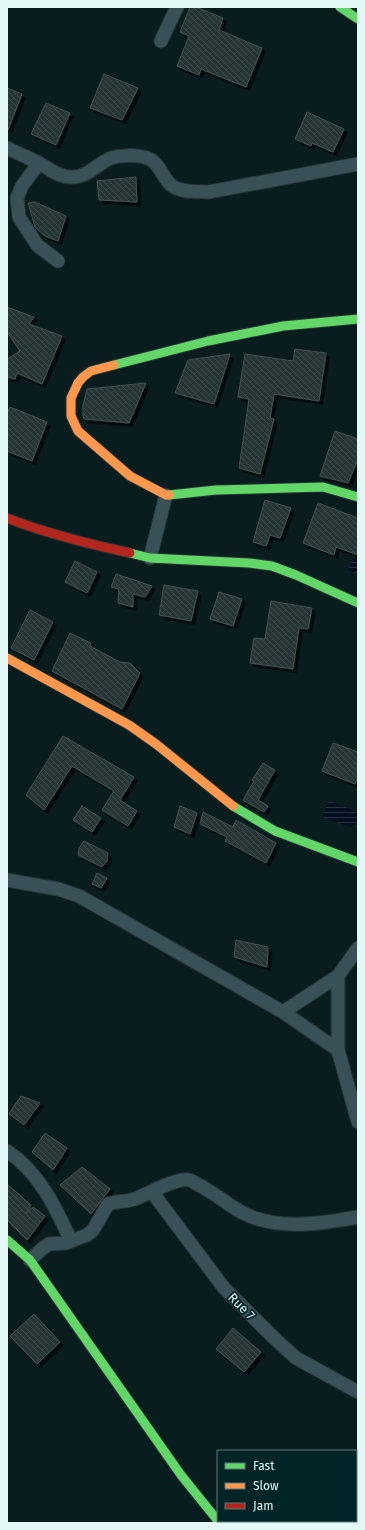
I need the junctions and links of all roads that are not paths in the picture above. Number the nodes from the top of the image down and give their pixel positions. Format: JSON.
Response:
{"nodes":[{"id":1,"x":177,"y":7,"type":"edge"},
{"id":2,"x":340,"y":7,"type":"edge"},
{"id":3,"x":358,"y":19,"type":"edge"},
{"id":4,"x":161,"y":41,"type":"dead end"},
{"id":5,"x":7,"y":148,"type":"edge"},
{"id":6,"x":39,"y":163,"type":"junction"},
{"id":7,"x":358,"y":164,"type":"edge"},
{"id":8,"x":58,"y":261,"type":"dead end"},
{"id":9,"x":358,"y":319,"type":"edge"},
{"id":10,"x":166,"y":495,"type":"junction"},
{"id":11,"x":358,"y":497,"type":"edge"},
{"id":12,"x":7,"y":518,"type":"edge"},
{"id":13,"x":150,"y":558,"type":"junction"},
{"id":14,"x":358,"y":603,"type":"edge"},
{"id":15,"x":7,"y":658,"type":"edge"},
{"id":16,"x":358,"y":862,"type":"edge"},
{"id":17,"x":7,"y":880,"type":"edge"},
{"id":18,"x":358,"y":948,"type":"edge"},
{"id":19,"x":338,"y":976,"type":"junction"},
{"id":20,"x":283,"y":1012,"type":"junction"},
{"id":21,"x":338,"y":1050,"type":"junction"},
{"id":22,"x":358,"y":1122,"type":"edge"},
{"id":23,"x":7,"y":1151,"type":"edge"},
{"id":24,"x":152,"y":1192,"type":"junction"},
{"id":25,"x":358,"y":1217,"type":"edge"},
{"id":26,"x":7,"y":1240,"type":"edge"},
{"id":27,"x":71,"y":1241,"type":"junction"},
{"id":28,"x":30,"y":1260,"type":"junction"},
{"id":29,"x":358,"y":1392,"type":"edge"},
{"id":30,"x":217,"y":1519,"type":"edge"}],
"edges":[{"from":1,"to":4,"type":"street"},
{"from":2,"to":3,"type":"main road"},
{"from":5,"to":6,"type":"street"},
{"from":6,"to":7,"type":"street"},
{"from":6,"to":8,"type":"street"},
{"from":9,"to":10,"type":"main road"},
{"from":10,"to":11,"type":"main road"},
{"from":10,"to":13,"type":"street"},
{"from":12,"to":13,"type":"main road"},
{"from":13,"to":14,"type":"main road"},
{"from":15,"to":16,"type":"main road"},
{"from":17,"to":20,"type":"street"},
{"from":18,"to":19,"type":"street"},
{"from":19,"to":20,"type":"street"},
{"from":19,"to":21,"type":"street"},
{"from":20,"to":21,"type":"street"},
{"from":21,"to":22,"type":"street"},
{"from":23,"to":27,"type":"street"},
{"from":24,"to":25,"type":"street"},
{"from":24,"to":27,"type":"street"},
{"from":24,"to":29,"type":"street","name":"Rue 7"},
{"from":26,"to":28,"type":"main road"},
{"from":27,"to":28,"type":"street"},
{"from":28,"to":30,"type":"main road"}]}
